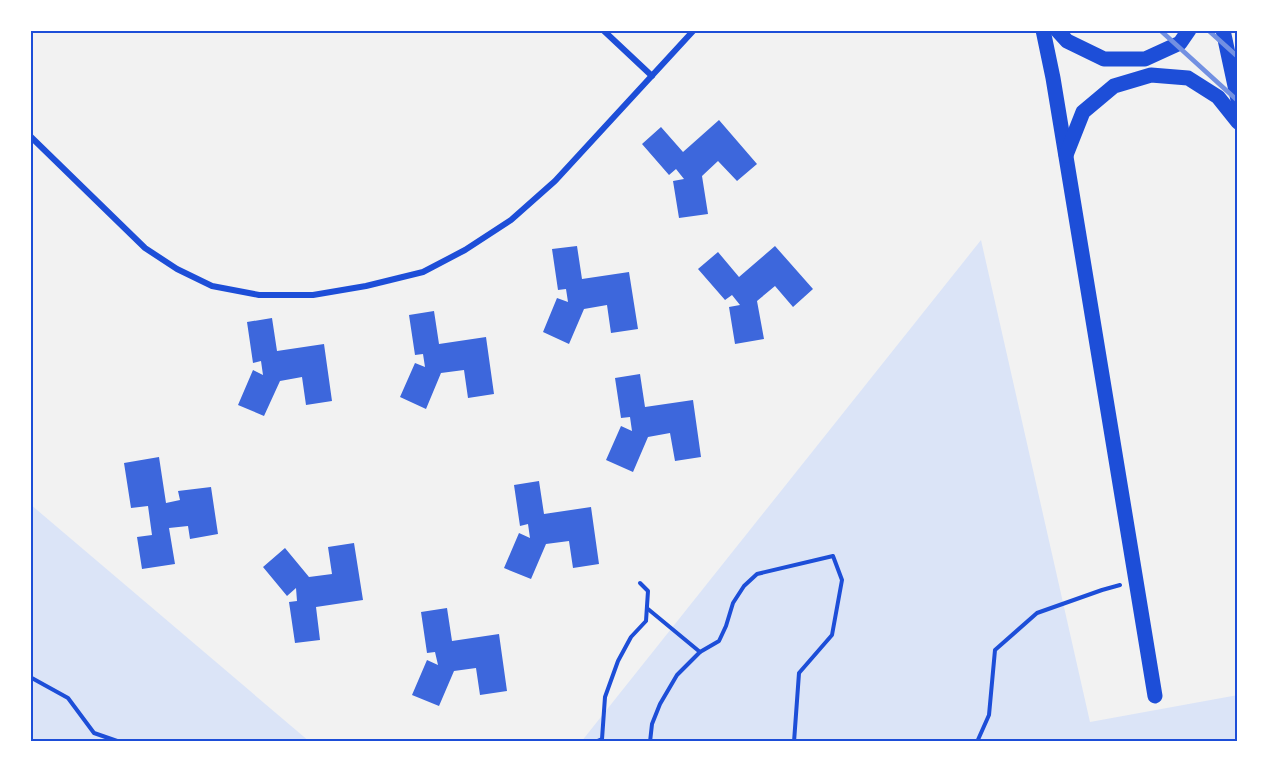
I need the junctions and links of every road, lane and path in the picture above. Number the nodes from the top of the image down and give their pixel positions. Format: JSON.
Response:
{"nodes":[{"id":1,"x":603,"y":30,"type":"edge"},
{"id":2,"x":694,"y":30,"type":"edge"},
{"id":3,"x":1043,"y":30,"type":"edge"},
{"id":4,"x":1057,"y":30,"type":"edge"},
{"id":5,"x":1189,"y":30,"type":"edge"},
{"id":6,"x":1224,"y":30,"type":"edge"},
{"id":7,"x":652,"y":76,"type":"junction"},
{"id":8,"x":1238,"y":100,"type":"edge"},
{"id":9,"x":1238,"y":122,"type":"edge"},
{"id":10,"x":30,"y":136,"type":"edge"},
{"id":11,"x":1065,"y":156,"type":"junction"},
{"id":12,"x":1136,"y":581,"type":"junction"},
{"id":13,"x":640,"y":583,"type":"dead end"},
{"id":14,"x":647,"y":609,"type":"junction"},
{"id":15,"x":700,"y":652,"type":"junction"},
{"id":16,"x":30,"y":677,"type":"edge"},
{"id":17,"x":1155,"y":696,"type":"dead end"},
{"id":18,"x":120,"y":742,"type":"edge"},
{"id":19,"x":595,"y":742,"type":"edge"},
{"id":20,"x":650,"y":742,"type":"edge"},
{"id":21,"x":794,"y":742,"type":"edge"},
{"id":22,"x":977,"y":742,"type":"edge"}],
"edges":[{"from":1,"to":7,"type":"street"},
{"from":2,"to":7,"type":"street"},
{"from":3,"to":11,"type":"main road"},
{"from":4,"to":5,"type":"main road"},
{"from":6,"to":8,"type":"main road"},
{"from":7,"to":10,"type":"street"},
{"from":9,"to":11,"type":"main road"},
{"from":11,"to":12,"type":"main road"},
{"from":12,"to":17,"type":"main road"},
{"from":12,"to":22,"type":"path"},
{"from":13,"to":14,"type":"path"},
{"from":14,"to":15,"type":"path"},
{"from":14,"to":19,"type":"path"},
{"from":15,"to":20,"type":"path"},
{"from":15,"to":21,"type":"path"},
{"from":16,"to":18,"type":"path"}]}
